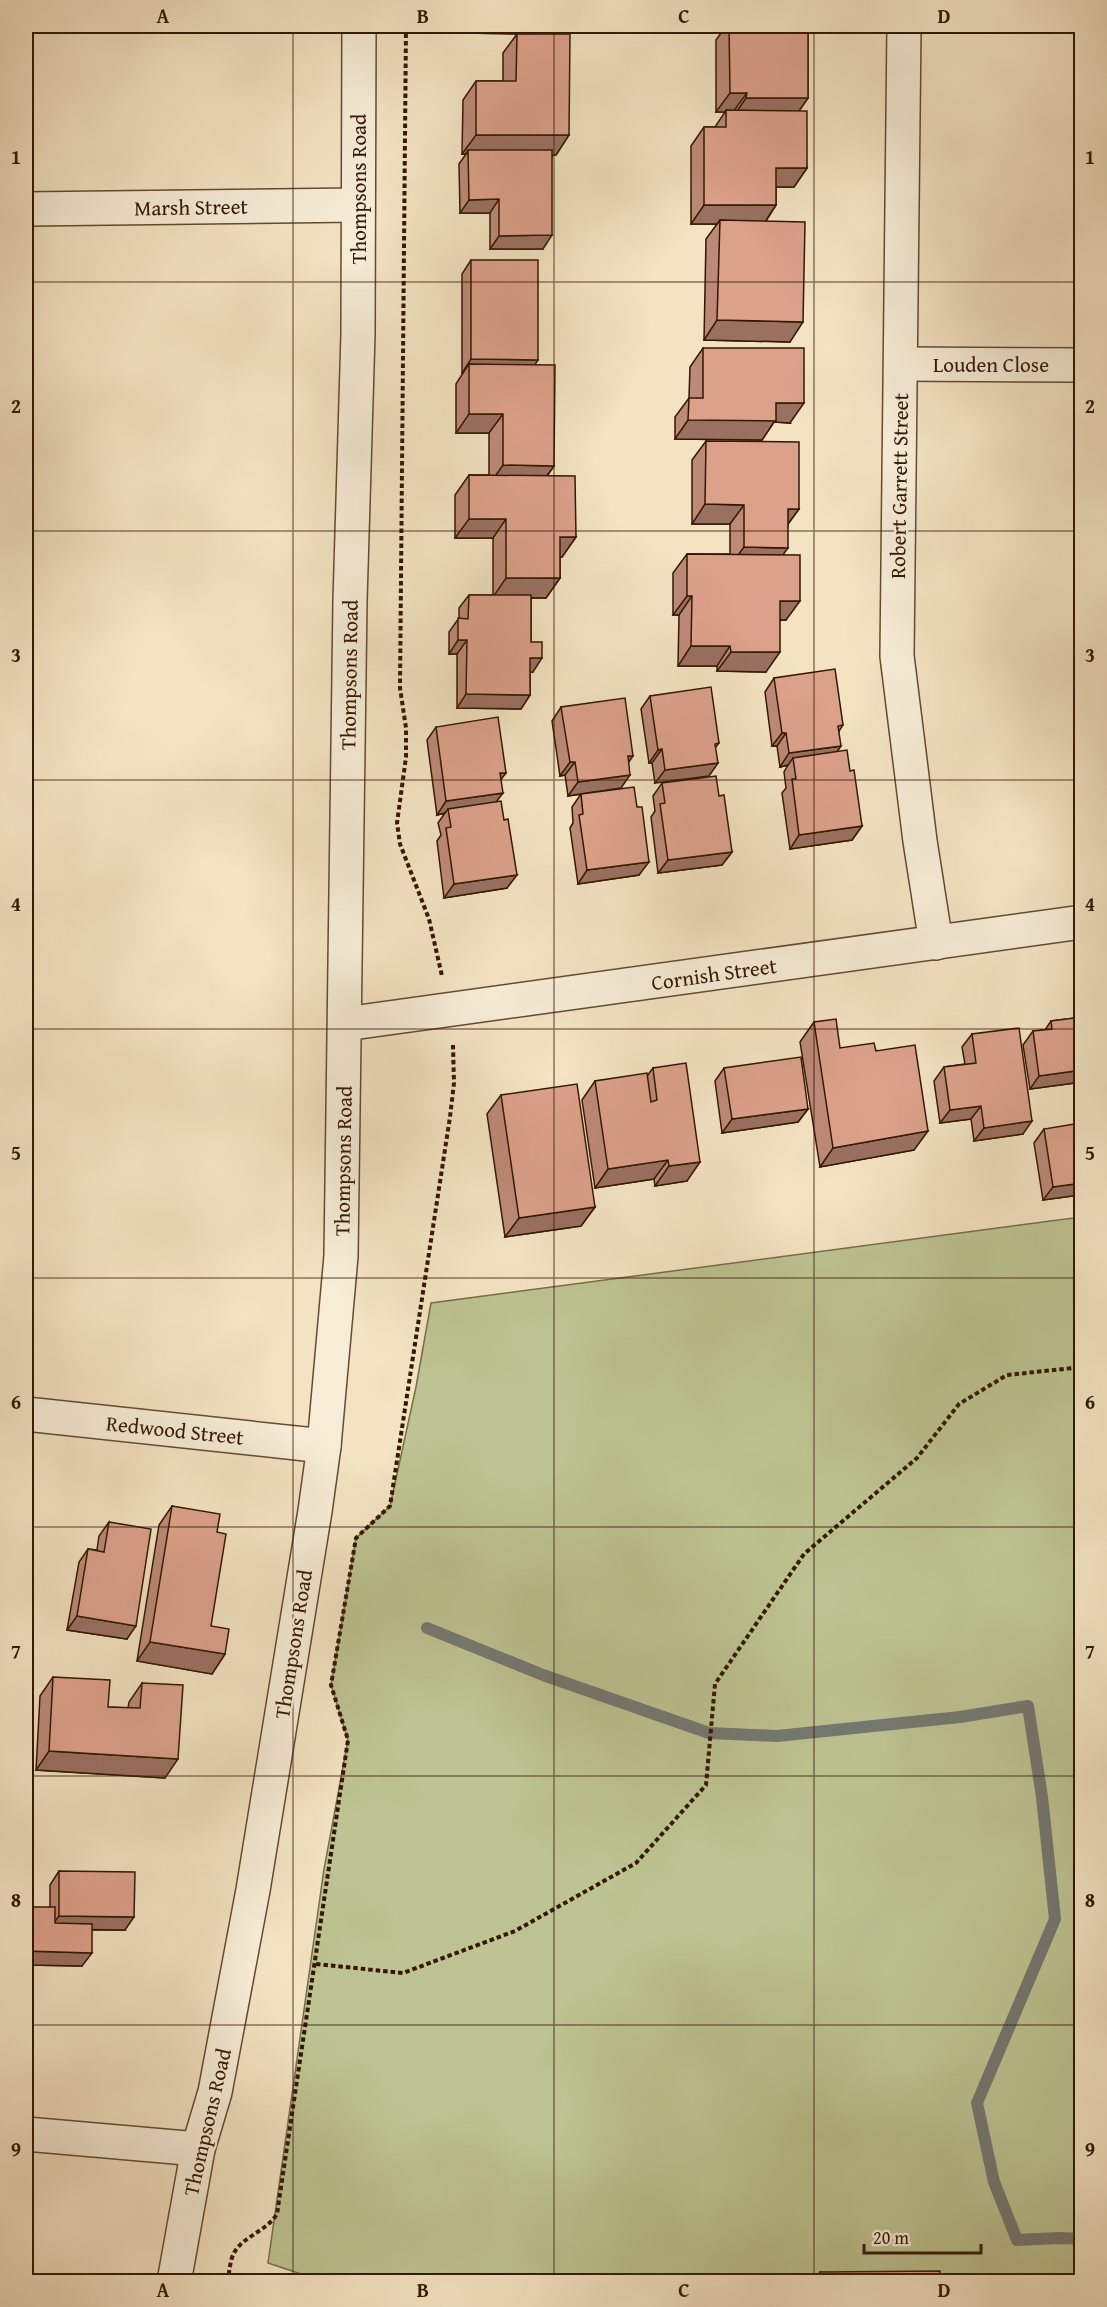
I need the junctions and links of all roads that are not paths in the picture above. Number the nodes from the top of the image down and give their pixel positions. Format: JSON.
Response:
{"nodes":[{"id":1,"x":359,"y":26,"type":"edge"},
{"id":2,"x":904,"y":26,"type":"edge"},
{"id":3,"x":357,"y":205,"type":"junction"},
{"id":4,"x":26,"y":209,"type":"edge"},
{"id":5,"x":900,"y":364,"type":"junction"},
{"id":6,"x":1082,"y":364,"type":"edge"},
{"id":7,"x":1082,"y":922,"type":"edge"},
{"id":8,"x":936,"y":943,"type":"junction"},
{"id":9,"x":345,"y":1024,"type":"junction"},
{"id":10,"x":26,"y":1414,"type":"edge"},
{"id":11,"x":324,"y":1446,"type":"junction"},
{"id":12,"x":26,"y":2134,"type":"edge"},
{"id":13,"x":198,"y":2149,"type":"junction"},
{"id":14,"x":174,"y":2282,"type":"edge"}],
"edges":[{"from":1,"to":3,"type":"street","name":"Thompsons Road"},
{"from":2,"to":5,"type":"street","name":"Robert Garrett Street"},
{"from":3,"to":4,"type":"street","name":"Marsh Street"},
{"from":3,"to":9,"type":"street","name":"Thompsons Road"},
{"from":5,"to":6,"type":"street","name":"Louden Close"},
{"from":5,"to":8,"type":"street","name":"Robert Garrett Street"},
{"from":7,"to":8,"type":"street","name":"Cornish Street"},
{"from":8,"to":9,"type":"street","name":"Cornish Street"},
{"from":9,"to":11,"type":"street","name":"Thompsons Road"},
{"from":10,"to":11,"type":"street","name":"Redwood Street"},
{"from":11,"to":13,"type":"street","name":"Thompsons Road"},
{"from":12,"to":13,"type":"street"},
{"from":13,"to":14,"type":"street","name":"Thompsons Road"}]}
